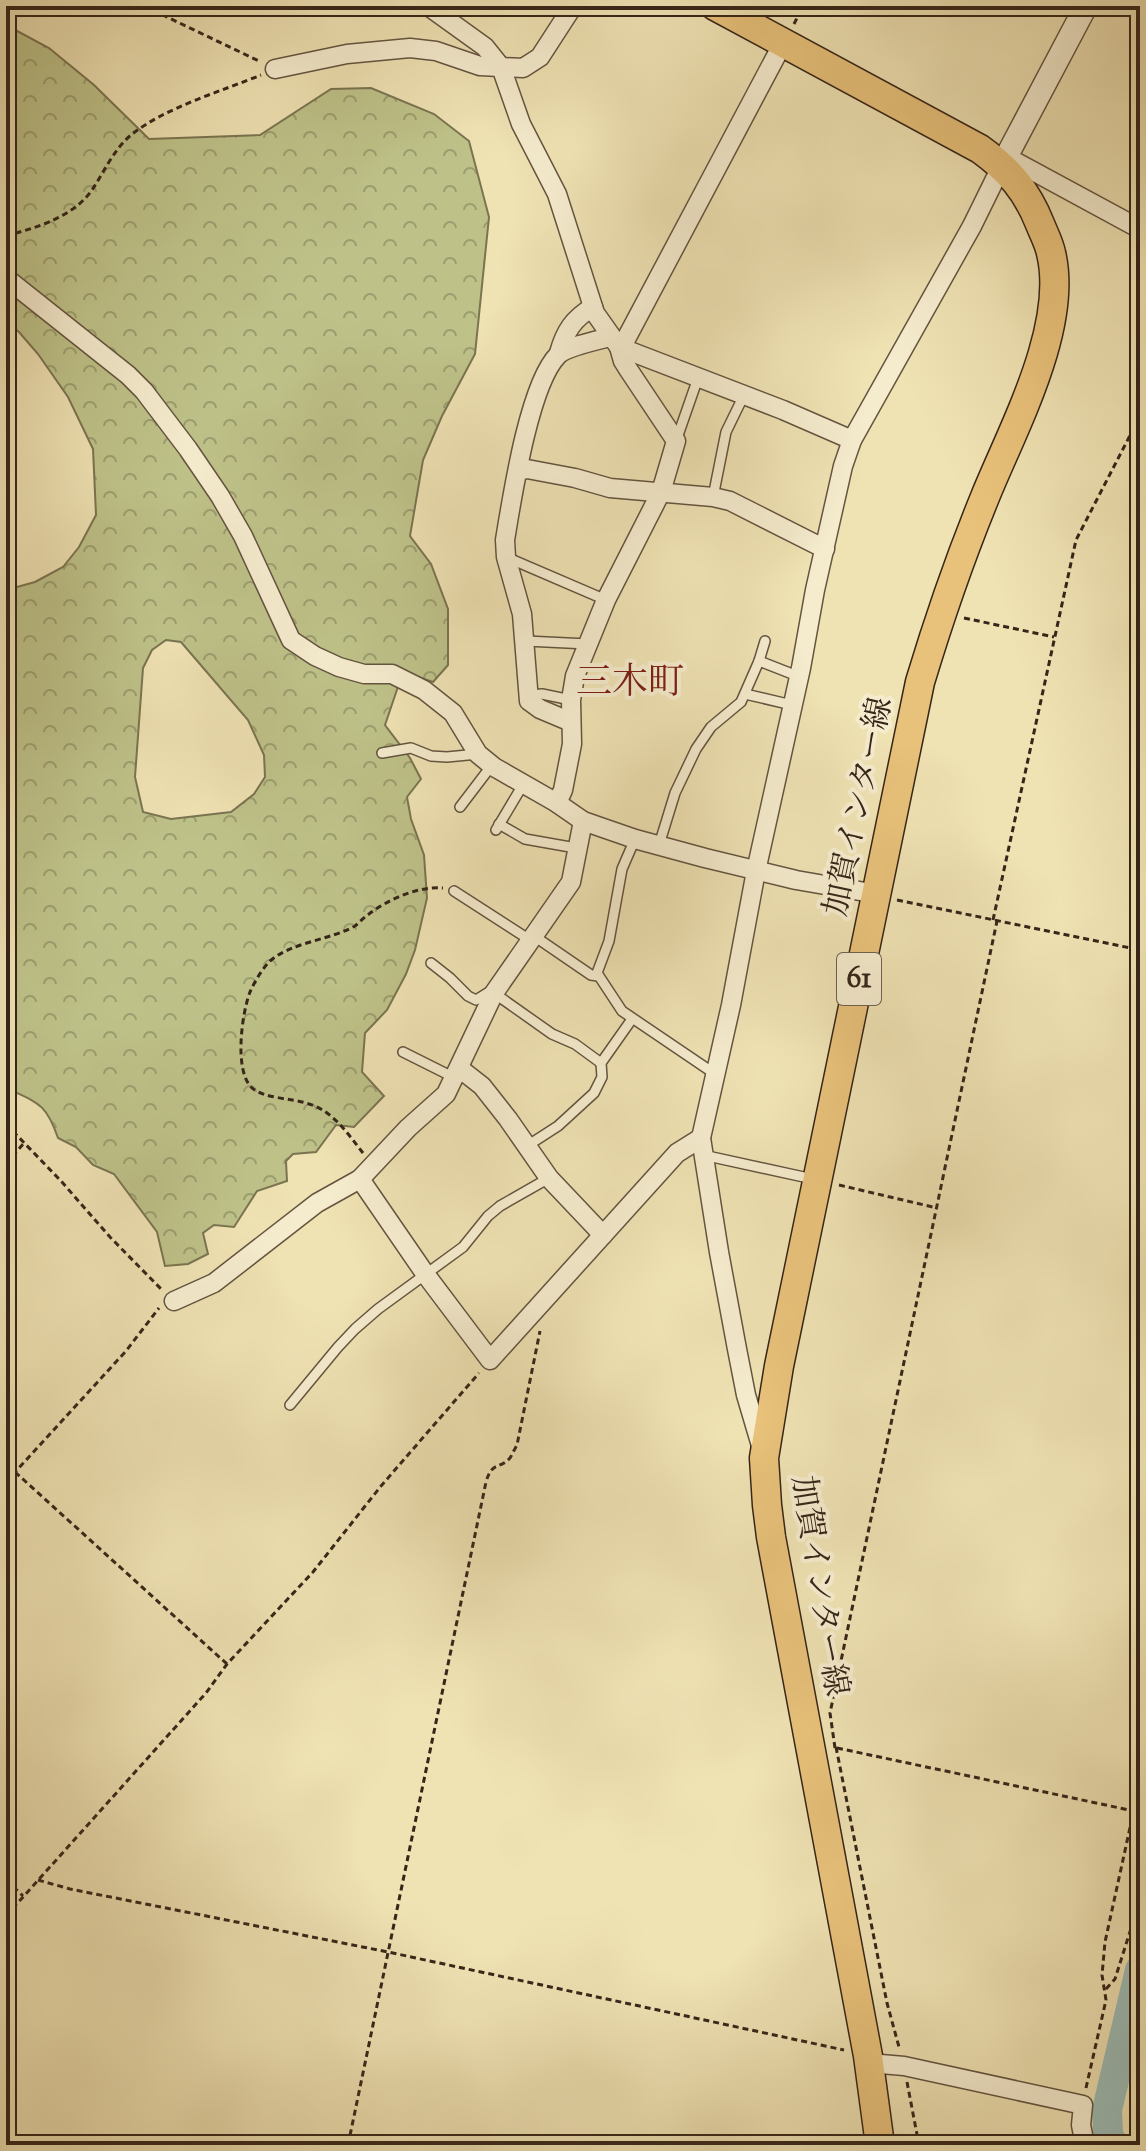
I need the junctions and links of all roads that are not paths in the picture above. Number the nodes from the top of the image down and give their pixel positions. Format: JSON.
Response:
{"nodes":[{"id":1,"x":428,"y":6,"type":"edge"},
{"id":2,"x":573,"y":6,"type":"edge"},
{"id":3,"x":715,"y":6,"type":"edge"},
{"id":4,"x":1086,"y":6,"type":"edge"},
{"id":5,"x":783,"y":43,"type":"junction"},
{"id":6,"x":501,"y":67,"type":"junction"},
{"id":7,"x":275,"y":69,"type":"road end"},
{"id":8,"x":1004,"y":161,"type":"junction"},
{"id":9,"x":1140,"y":229,"type":"edge"},
{"id":10,"x":6,"y":278,"type":"edge"},
{"id":11,"x":593,"y":307,"type":"junction"},
{"id":12,"x":615,"y":342,"type":"junction"},
{"id":13,"x":559,"y":353,"type":"junction"},
{"id":14,"x":698,"y":378,"type":"junction"},
{"id":15,"x":744,"y":395,"type":"junction"},
{"id":16,"x":852,"y":440,"type":"junction"},
{"id":17,"x":676,"y":441,"type":"junction"},
{"id":18,"x":518,"y":471,"type":"junction"},
{"id":19,"x":661,"y":492,"type":"junction"},
{"id":20,"x":713,"y":497,"type":"junction"},
{"id":21,"x":825,"y":549,"type":"junction"},
{"id":22,"x":506,"y":557,"type":"junction"},
{"id":23,"x":606,"y":600,"type":"junction"},
{"id":24,"x":526,"y":641,"type":"junction"},
{"id":25,"x":765,"y":641,"type":"dead end"},
{"id":26,"x":588,"y":644,"type":"junction"},
{"id":27,"x":759,"y":661,"type":"junction"},
{"id":28,"x":800,"y":677,"type":"junction"},
{"id":29,"x":745,"y":694,"type":"junction"},
{"id":30,"x":529,"y":695,"type":"junction"},
{"id":31,"x":571,"y":700,"type":"junction"},
{"id":32,"x":793,"y":705,"type":"junction"},
{"id":33,"x":571,"y":722,"type":"junction"},
{"id":34,"x":382,"y":753,"type":"dead end"},
{"id":35,"x":485,"y":759,"type":"junction"},
{"id":36,"x":524,"y":783,"type":"junction"},
{"id":37,"x":557,"y":803,"type":"junction"},
{"id":38,"x":460,"y":807,"type":"dead end"},
{"id":39,"x":583,"y":821,"type":"junction"},
{"id":40,"x":635,"y":839,"type":"junction"},
{"id":41,"x":659,"y":845,"type":"junction"},
{"id":42,"x":576,"y":848,"type":"junction"},
{"id":43,"x":756,"y":871,"type":"junction"},
{"id":44,"x":454,"y":891,"type":"road end"},
{"id":45,"x":877,"y":894,"type":"junction"},
{"id":46,"x":531,"y":938,"type":"junction"},
{"id":47,"x":431,"y":963,"type":"dead end"},
{"id":48,"x":598,"y":976,"type":"junction"},
{"id":49,"x":494,"y":992,"type":"junction"},
{"id":50,"x":632,"y":1019,"type":"junction"},
{"id":51,"x":403,"y":1052,"type":"dead end"},
{"id":52,"x":601,"y":1063,"type":"junction"},
{"id":53,"x":457,"y":1073,"type":"junction"},
{"id":54,"x":715,"y":1074,"type":"junction"},
{"id":55,"x":527,"y":1146,"type":"junction"},
{"id":56,"x":702,"y":1147,"type":"junction"},
{"id":57,"x":366,"y":1172,"type":"junction"},
{"id":58,"x":549,"y":1178,"type":"junction"},
{"id":59,"x":817,"y":1180,"type":"junction"},
{"id":60,"x":603,"y":1235,"type":"junction"},
{"id":61,"x":426,"y":1275,"type":"junction"},
{"id":62,"x":174,"y":1301,"type":"road end"},
{"id":63,"x":290,"y":1405,"type":"dead end"},
{"id":64,"x":764,"y":1458,"type":"junction"},
{"id":65,"x":869,"y":2060,"type":"junction"},
{"id":66,"x":880,"y":2145,"type":"edge"},
{"id":67,"x":1085,"y":2145,"type":"edge"}],
"edges":[{"from":1,"to":6,"type":"street"},
{"from":2,"to":6,"type":"street"},
{"from":3,"to":5,"type":"main road","name":"加賀インター線","number":"61"},
{"from":4,"to":8,"type":"street"},
{"from":5,"to":8,"type":"main road","name":"加賀インター線","number":"61"},
{"from":5,"to":12,"type":"street"},
{"from":6,"to":7,"type":"street"},
{"from":6,"to":11,"type":"street"},
{"from":8,"to":9,"type":"street"},
{"from":8,"to":16,"type":"street"},
{"from":8,"to":45,"type":"main road","name":"加賀インター線","number":"61"},
{"from":10,"to":35,"type":"street"},
{"from":11,"to":12,"type":"street"},
{"from":11,"to":13,"type":"street"},
{"from":12,"to":13,"type":"street"},
{"from":12,"to":14,"type":"street"},
{"from":12,"to":17,"type":"street"},
{"from":13,"to":18,"type":"street"},
{"from":14,"to":15,"type":"street"},
{"from":14,"to":17,"type":"lane"},
{"from":15,"to":16,"type":"street"},
{"from":15,"to":20,"type":"lane"},
{"from":16,"to":21,"type":"street"},
{"from":17,"to":19,"type":"street"},
{"from":18,"to":19,"type":"street"},
{"from":18,"to":22,"type":"street"},
{"from":19,"to":20,"type":"street"},
{"from":19,"to":23,"type":"street"},
{"from":20,"to":21,"type":"street"},
{"from":21,"to":28,"type":"street"},
{"from":22,"to":23,"type":"lane"},
{"from":22,"to":24,"type":"street"},
{"from":23,"to":26,"type":"street"},
{"from":24,"to":26,"type":"lane"},
{"from":24,"to":30,"type":"street"},
{"from":25,"to":27,"type":"lane"},
{"from":26,"to":31,"type":"street"},
{"from":27,"to":28,"type":"lane"},
{"from":27,"to":29,"type":"lane"},
{"from":28,"to":32,"type":"street"},
{"from":29,"to":32,"type":"lane"},
{"from":29,"to":41,"type":"lane"},
{"from":30,"to":31,"type":"lane"},
{"from":30,"to":33,"type":"street"},
{"from":31,"to":33,"type":"street"},
{"from":32,"to":43,"type":"street"},
{"from":33,"to":37,"type":"street"},
{"from":34,"to":35,"type":"lane"},
{"from":35,"to":36,"type":"street"},
{"from":35,"to":38,"type":"lane"},
{"from":36,"to":37,"type":"street"},
{"from":36,"to":42,"type":"lane"},
{"from":37,"to":39,"type":"street"},
{"from":39,"to":40,"type":"street"},
{"from":39,"to":42,"type":"street"},
{"from":40,"to":41,"type":"street"},
{"from":40,"to":48,"type":"lane"},
{"from":41,"to":43,"type":"street"},
{"from":42,"to":46,"type":"street"},
{"from":43,"to":45,"type":"street"},
{"from":43,"to":54,"type":"street"},
{"from":44,"to":46,"type":"lane"},
{"from":45,"to":59,"type":"main road","name":"加賀インター線","number":"61"},
{"from":46,"to":48,"type":"lane"},
{"from":46,"to":49,"type":"street"},
{"from":47,"to":49,"type":"lane"},
{"from":48,"to":50,"type":"lane"},
{"from":49,"to":52,"type":"lane"},
{"from":49,"to":53,"type":"street"},
{"from":50,"to":52,"type":"lane"},
{"from":50,"to":54,"type":"lane"},
{"from":51,"to":53,"type":"lane"},
{"from":52,"to":55,"type":"lane"},
{"from":53,"to":55,"type":"street"},
{"from":53,"to":57,"type":"street"},
{"from":54,"to":56,"type":"street"},
{"from":55,"to":58,"type":"street"},
{"from":56,"to":59,"type":"lane"},
{"from":56,"to":60,"type":"street"},
{"from":56,"to":64,"type":"street"},
{"from":57,"to":61,"type":"street"},
{"from":57,"to":62,"type":"street"},
{"from":58,"to":60,"type":"street"},
{"from":58,"to":61,"type":"lane"},
{"from":59,"to":64,"type":"main road","name":"加賀インター線","number":"61"},
{"from":60,"to":61,"type":"street"},
{"from":61,"to":63,"type":"lane"},
{"from":64,"to":65,"type":"main road","name":"加賀インター線","number":"61"},
{"from":65,"to":66,"type":"main road","name":"加賀インター線","number":"61"},
{"from":65,"to":67,"type":"street"}]}
